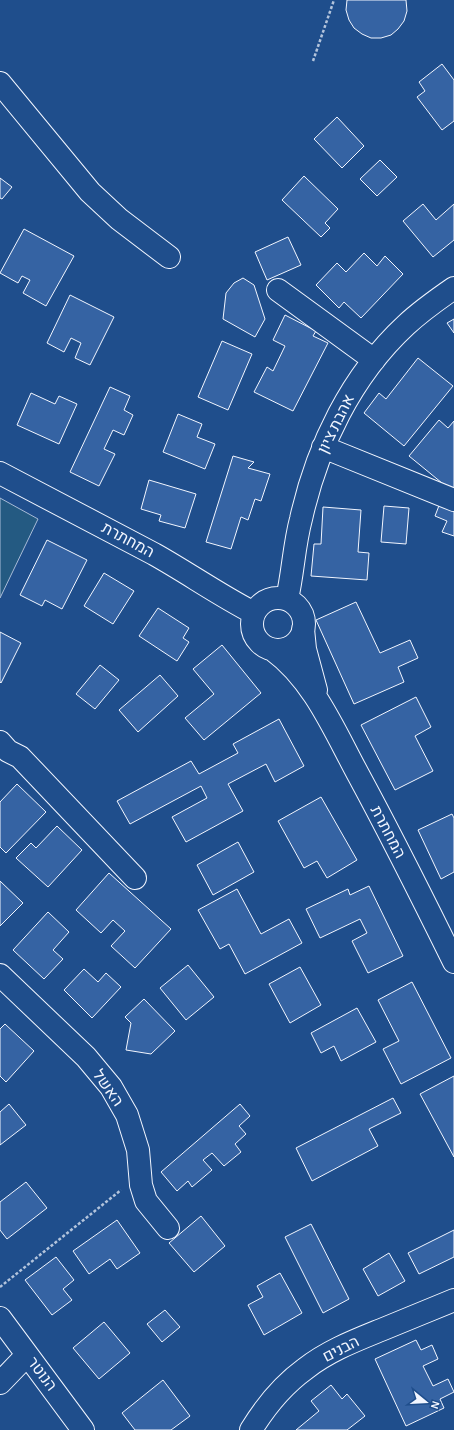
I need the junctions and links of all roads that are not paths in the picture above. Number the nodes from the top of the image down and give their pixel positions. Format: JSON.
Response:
{"nodes":[{"id":1,"x":0,"y":83,"type":"edge"},
{"id":2,"x":170,"y":256,"type":"dead end"},
{"id":3,"x":454,"y":288,"type":"edge"},
{"id":4,"x":278,"y":290,"type":"dead end"},
{"id":5,"x":374,"y":360,"type":"junction"},
{"id":6,"x":323,"y":447,"type":"junction"},
{"id":7,"x":0,"y":473,"type":"edge"},
{"id":8,"x":454,"y":500,"type":"edge"},
{"id":9,"x":287,"y":599,"type":"junction"},
{"id":10,"x":254,"y":613,"type":"junction"},
{"id":11,"x":303,"y":629,"type":"junction"},
{"id":12,"x":272,"y":650,"type":"junction"},
{"id":13,"x":320,"y":703,"type":"junction"},
{"id":14,"x":3,"y":751,"type":"edge"},
{"id":15,"x":135,"y":878,"type":"dead end"},
{"id":16,"x":454,"y":962,"type":"edge"},
{"id":17,"x":0,"y":975,"type":"edge"},
{"id":18,"x":168,"y":1228,"type":"dead end"},
{"id":19,"x":454,"y":1300,"type":"edge"},
{"id":20,"x":0,"y":1318,"type":"edge"},
{"id":21,"x":27,"y":1355,"type":"junction"},
{"id":22,"x":0,"y":1383,"type":"edge"},
{"id":23,"x":83,"y":1430,"type":"edge"},
{"id":24,"x":251,"y":1430,"type":"edge"}],
"edges":[{"from":1,"to":2,"type":"street"},
{"from":3,"to":5,"type":"street","name":"אהבת ציון"},
{"from":4,"to":5,"type":"street"},
{"from":5,"to":6,"type":"street","name":"אהבת ציון"},
{"from":6,"to":8,"type":"street"},
{"from":6,"to":9,"type":"street","name":"אהבת ציון"},
{"from":7,"to":10,"type":"street","name":"המחתרת"},
{"from":9,"to":10,"type":"street"},
{"from":9,"to":11,"type":"street"},
{"from":10,"to":12,"type":"street"},
{"from":11,"to":12,"type":"street"},
{"from":11,"to":13,"type":"street","name":"המחתרת"},
{"from":12,"to":13,"type":"street","name":"המחתרת"},
{"from":13,"to":16,"type":"street","name":"המחתרת"},
{"from":14,"to":15,"type":"street"},
{"from":17,"to":18,"type":"street","name":"האשל"},
{"from":19,"to":24,"type":"street","name":"הבנים"},
{"from":20,"to":21,"type":"street","name":"הנוטר"},
{"from":21,"to":22,"type":"street"},
{"from":21,"to":23,"type":"street","name":"הנוטר"}]}
